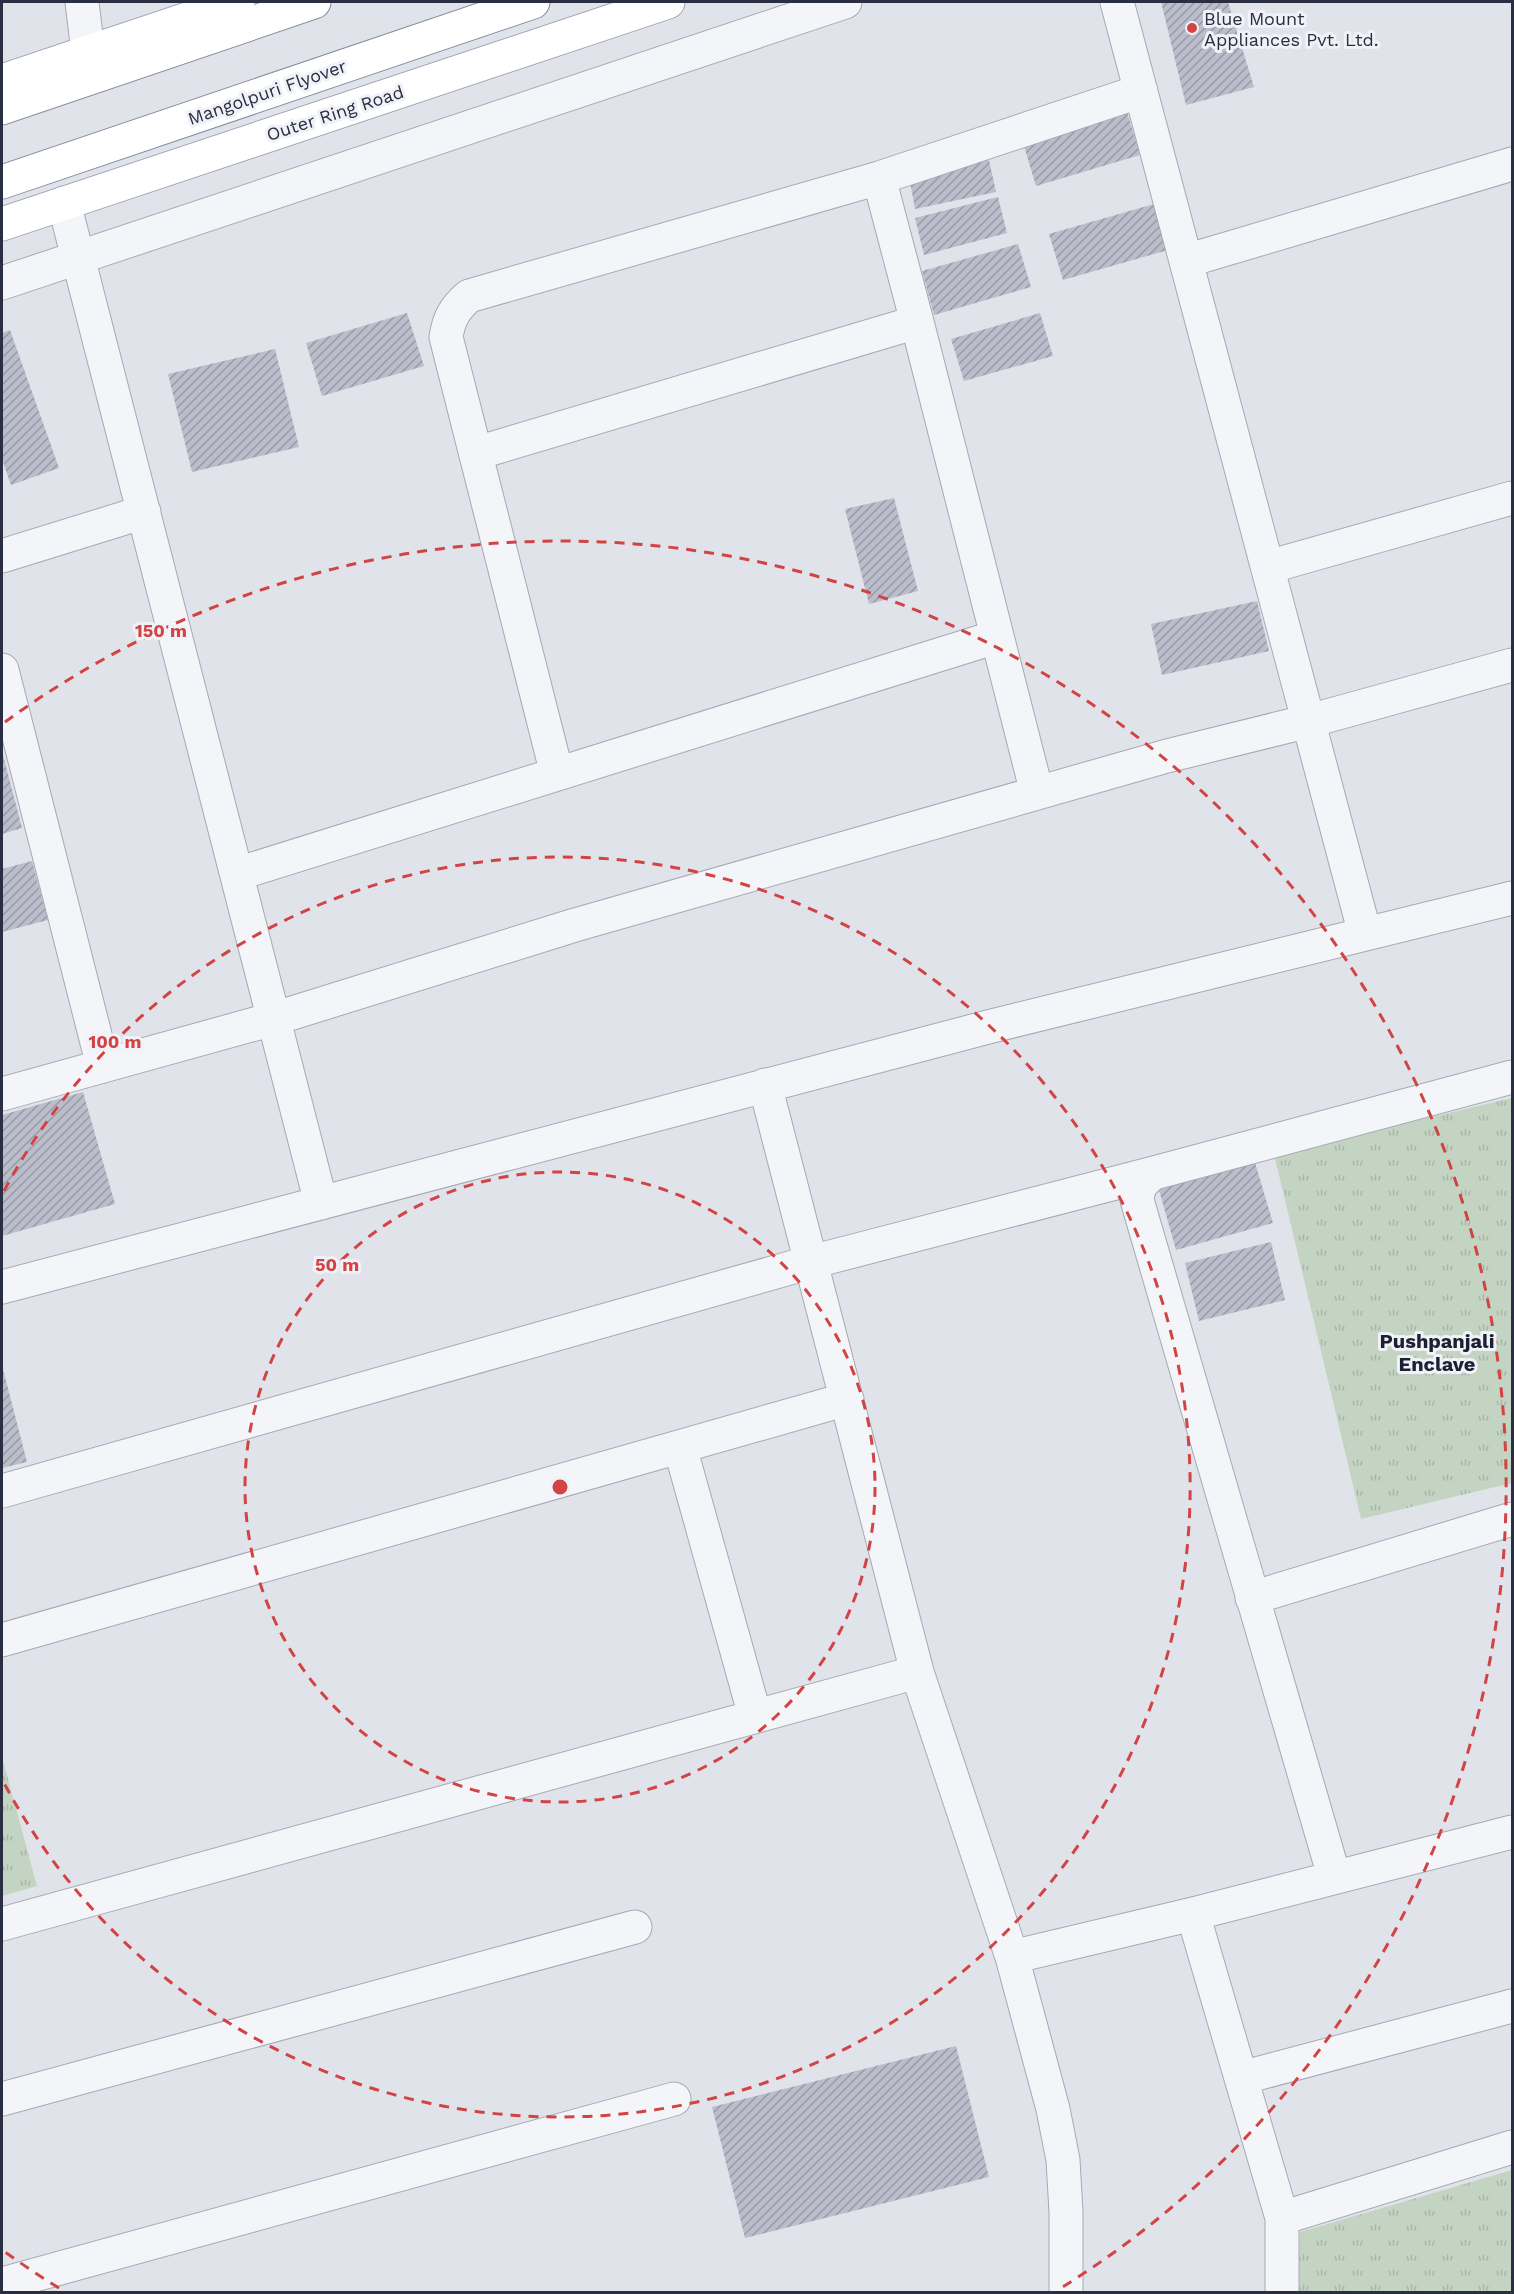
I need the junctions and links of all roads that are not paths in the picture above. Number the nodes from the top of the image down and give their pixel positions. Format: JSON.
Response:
{"nodes":[{"id":1,"x":82,"y":2,"type":"edge"},
{"id":2,"x":238,"y":2,"type":"edge"},
{"id":3,"x":314,"y":2,"type":"edge"},
{"id":4,"x":533,"y":2,"type":"edge"},
{"id":5,"x":668,"y":2,"type":"edge"},
{"id":6,"x":845,"y":2,"type":"edge"},
{"id":7,"x":1117,"y":2,"type":"edge"},
{"id":8,"x":88,"y":52,"type":"junction"},
{"id":9,"x":2,"y":81,"type":"edge"},
{"id":10,"x":1141,"y":91,"type":"junction"},
{"id":11,"x":2,"y":108,"type":"edge"},
{"id":12,"x":1512,"y":164,"type":"edge"},
{"id":13,"x":879,"y":178,"type":"junction"},
{"id":14,"x":2,"y":182,"type":"edge"},
{"id":15,"x":64,"y":203,"type":"junction"},
{"id":16,"x":2,"y":224,"type":"edge"},
{"id":17,"x":78,"y":257,"type":"junction"},
{"id":18,"x":1186,"y":261,"type":"junction"},
{"id":19,"x":2,"y":283,"type":"edge"},
{"id":20,"x":917,"y":322,"type":"junction"},
{"id":21,"x":477,"y":453,"type":"junction"},
{"id":22,"x":1512,"y":498,"type":"edge"},
{"id":23,"x":144,"y":512,"type":"junction"},
{"id":24,"x":2,"y":556,"type":"edge"},
{"id":25,"x":1268,"y":567,"type":"junction"},
{"id":26,"x":996,"y":637,"type":"junction"},
{"id":27,"x":1512,"y":665,"type":"edge"},
{"id":28,"x":2,"y":670,"type":"edge"},
{"id":29,"x":1309,"y":721,"type":"junction"},
{"id":30,"x":557,"y":774,"type":"junction"},
{"id":31,"x":1037,"y":793,"type":"junction"},
{"id":32,"x":237,"y":874,"type":"junction"},
{"id":33,"x":1512,"y":897,"type":"edge"},
{"id":34,"x":1365,"y":934,"type":"junction"},
{"id":35,"x":273,"y":1019,"type":"junction"},
{"id":36,"x":103,"y":1066,"type":"junction"},
{"id":37,"x":1512,"y":1077,"type":"edge"},
{"id":38,"x":765,"y":1085,"type":"junction"},
{"id":39,"x":2,"y":1094,"type":"edge"},
{"id":40,"x":1154,"y":1173,"type":"junction"},
{"id":41,"x":321,"y":1203,"type":"junction"},
{"id":42,"x":811,"y":1262,"type":"junction"},
{"id":43,"x":2,"y":1287,"type":"edge"},
{"id":44,"x":847,"y":1400,"type":"junction"},
{"id":45,"x":680,"y":1447,"type":"junction"},
{"id":46,"x":2,"y":1491,"type":"edge"},
{"id":47,"x":1512,"y":1519,"type":"edge"},
{"id":48,"x":1252,"y":1598,"type":"junction"},
{"id":49,"x":2,"y":1640,"type":"edge"},
{"id":50,"x":917,"y":1672,"type":"junction"},
{"id":51,"x":755,"y":1716,"type":"junction"},
{"id":52,"x":1512,"y":1832,"type":"edge"},
{"id":53,"x":1334,"y":1876,"type":"junction"},
{"id":54,"x":1193,"y":1914,"type":"junction"},
{"id":55,"x":2,"y":1924,"type":"edge"},
{"id":56,"x":635,"y":1926,"type":"dead end"},
{"id":57,"x":1012,"y":1957,"type":"junction"},
{"id":58,"x":1512,"y":2006,"type":"edge"},
{"id":59,"x":1241,"y":2078,"type":"junction"},
{"id":60,"x":2,"y":2099,"type":"edge"},
{"id":61,"x":674,"y":2099,"type":"dead end"},
{"id":62,"x":1512,"y":2147,"type":"edge"},
{"id":63,"x":1282,"y":2218,"type":"junction"},
{"id":64,"x":2,"y":2284,"type":"edge"},
{"id":65,"x":1066,"y":2292,"type":"edge"},
{"id":66,"x":1282,"y":2292,"type":"edge"}],
"edges":[{"from":1,"to":8,"type":"street"},
{"from":2,"to":8,"type":"main road"},
{"from":3,"to":11,"type":"main road"},
{"from":4,"to":14,"type":"main road","name":"Mangolpuri Flyover"},
{"from":5,"to":15,"type":"main road","name":"Outer Ring Road"},
{"from":6,"to":17,"type":"street"},
{"from":7,"to":10,"type":"street"},
{"from":8,"to":9,"type":"main road"},
{"from":10,"to":13,"type":"street"},
{"from":10,"to":18,"type":"street"},
{"from":12,"to":18,"type":"street"},
{"from":13,"to":20,"type":"street"},
{"from":13,"to":21,"type":"street"},
{"from":15,"to":16,"type":"main road","name":"Outer Ring Road"},
{"from":15,"to":17,"type":"street"},
{"from":17,"to":19,"type":"street"},
{"from":17,"to":23,"type":"street"},
{"from":18,"to":25,"type":"street"},
{"from":20,"to":21,"type":"street"},
{"from":20,"to":26,"type":"street"},
{"from":21,"to":30,"type":"street"},
{"from":22,"to":25,"type":"street"},
{"from":23,"to":24,"type":"street"},
{"from":23,"to":32,"type":"street"},
{"from":25,"to":29,"type":"street"},
{"from":26,"to":30,"type":"street"},
{"from":26,"to":31,"type":"street"},
{"from":27,"to":29,"type":"street"},
{"from":28,"to":36,"type":"street"},
{"from":29,"to":31,"type":"street"},
{"from":29,"to":34,"type":"street"},
{"from":30,"to":32,"type":"street"},
{"from":31,"to":35,"type":"street"},
{"from":32,"to":35,"type":"street"},
{"from":33,"to":34,"type":"street"},
{"from":34,"to":38,"type":"street"},
{"from":35,"to":36,"type":"street"},
{"from":35,"to":41,"type":"street"},
{"from":36,"to":39,"type":"street"},
{"from":37,"to":40,"type":"street"},
{"from":38,"to":41,"type":"street"},
{"from":38,"to":42,"type":"street"},
{"from":40,"to":42,"type":"street"},
{"from":40,"to":48,"type":"street"},
{"from":41,"to":43,"type":"street"},
{"from":42,"to":44,"type":"street"},
{"from":42,"to":46,"type":"street"},
{"from":44,"to":45,"type":"street"},
{"from":44,"to":50,"type":"street"},
{"from":45,"to":49,"type":"street"},
{"from":45,"to":51,"type":"street"},
{"from":47,"to":48,"type":"street"},
{"from":48,"to":53,"type":"street"},
{"from":50,"to":51,"type":"street"},
{"from":50,"to":57,"type":"street"},
{"from":51,"to":55,"type":"street"},
{"from":52,"to":53,"type":"street"},
{"from":53,"to":54,"type":"street"},
{"from":54,"to":57,"type":"street"},
{"from":54,"to":59,"type":"street"},
{"from":56,"to":60,"type":"street"},
{"from":57,"to":65,"type":"street"},
{"from":58,"to":59,"type":"street"},
{"from":59,"to":63,"type":"street"},
{"from":61,"to":64,"type":"street"},
{"from":62,"to":63,"type":"street"},
{"from":63,"to":66,"type":"street"}]}
